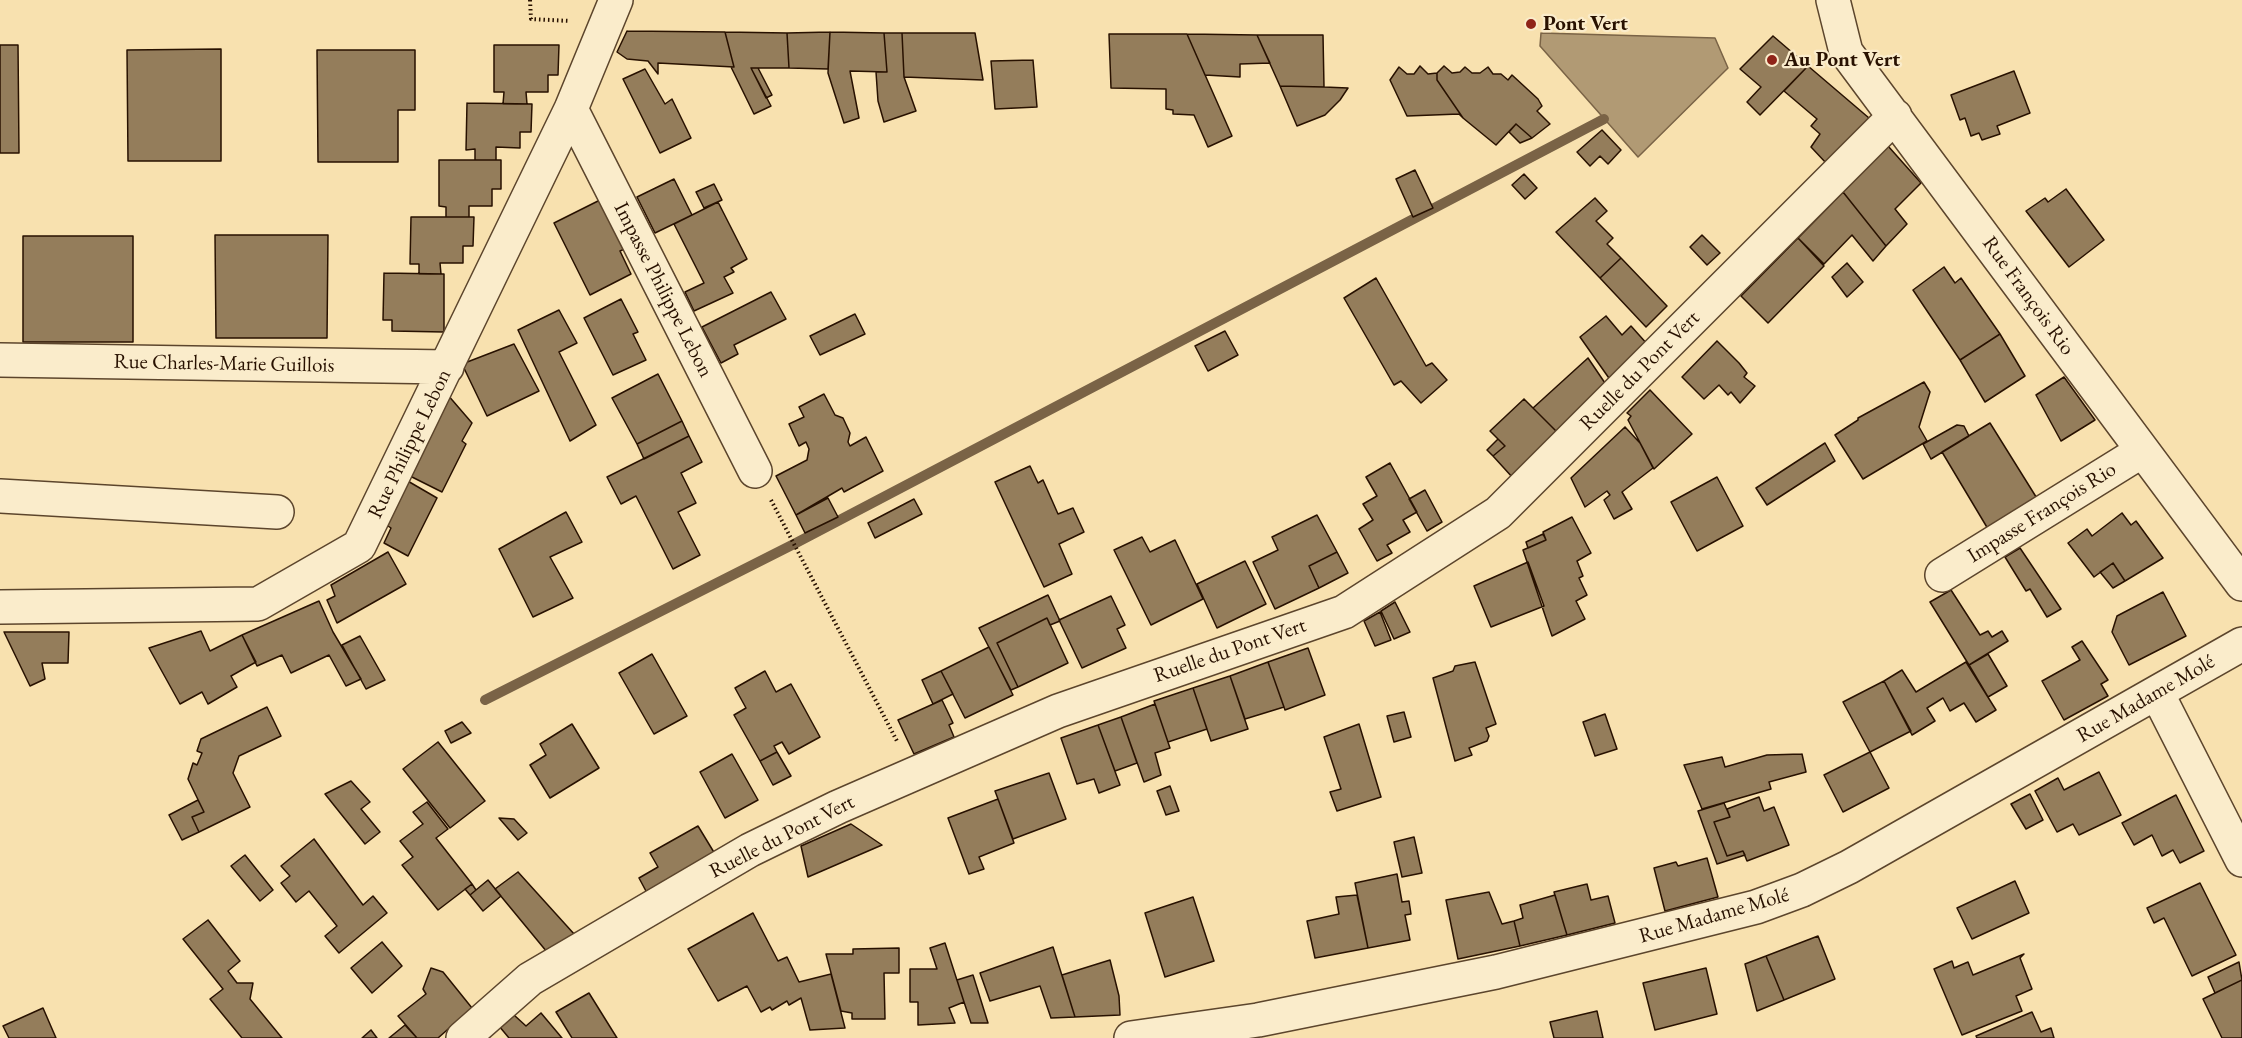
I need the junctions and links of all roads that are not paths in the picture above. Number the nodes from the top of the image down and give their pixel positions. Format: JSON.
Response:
{"nodes":[{"id":1,"x":1833,"y":0,"type":"edge"},
{"id":2,"x":611,"y":12,"type":"edge"},
{"id":3,"x":572,"y":110,"type":"junction"},
{"id":4,"x":1895,"y":116,"type":"junction"},
{"id":5,"x":0,"y":360,"type":"edge"},
{"id":6,"x":447,"y":367,"type":"junction"},
{"id":7,"x":2142,"y":452,"type":"junction"},
{"id":8,"x":755,"y":471,"type":"dead end"},
{"id":9,"x":0,"y":496,"type":"edge"},
{"id":10,"x":278,"y":512,"type":"dead end"},
{"id":11,"x":1942,"y":575,"type":"dead end"},
{"id":12,"x":2242,"y":584,"type":"edge"},
{"id":13,"x":0,"y":607,"type":"edge"},
{"id":14,"x":2242,"y":644,"type":"edge"},
{"id":15,"x":2157,"y":693,"type":"junction"},
{"id":16,"x":2242,"y":860,"type":"edge"},
{"id":17,"x":463,"y":1038,"type":"edge"},
{"id":18,"x":1131,"y":1038,"type":"edge"}],
"edges":[{"from":1,"to":4,"type":"street","name":"Rue François Rio"},
{"from":2,"to":3,"type":"street","name":"Rue Philippe Lebon"},
{"from":3,"to":6,"type":"street","name":"Rue Philippe Lebon"},
{"from":3,"to":8,"type":"street","name":"Impasse Philippe Lebon"},
{"from":4,"to":7,"type":"street","name":"Rue François Rio"},
{"from":4,"to":17,"type":"street","name":"Ruelle du Pont Vert"},
{"from":5,"to":6,"type":"street","name":"Rue Charles-Marie Guillois"},
{"from":6,"to":13,"type":"street","name":"Rue Philippe Lebon"},
{"from":7,"to":11,"type":"street","name":"Impasse François Rio"},
{"from":7,"to":12,"type":"street","name":"Rue François Rio"},
{"from":9,"to":10,"type":"street"},
{"from":14,"to":15,"type":"street","name":"Rue Madame Molé"},
{"from":15,"to":16,"type":"street"},
{"from":15,"to":18,"type":"street","name":"Rue Madame Molé"}]}
